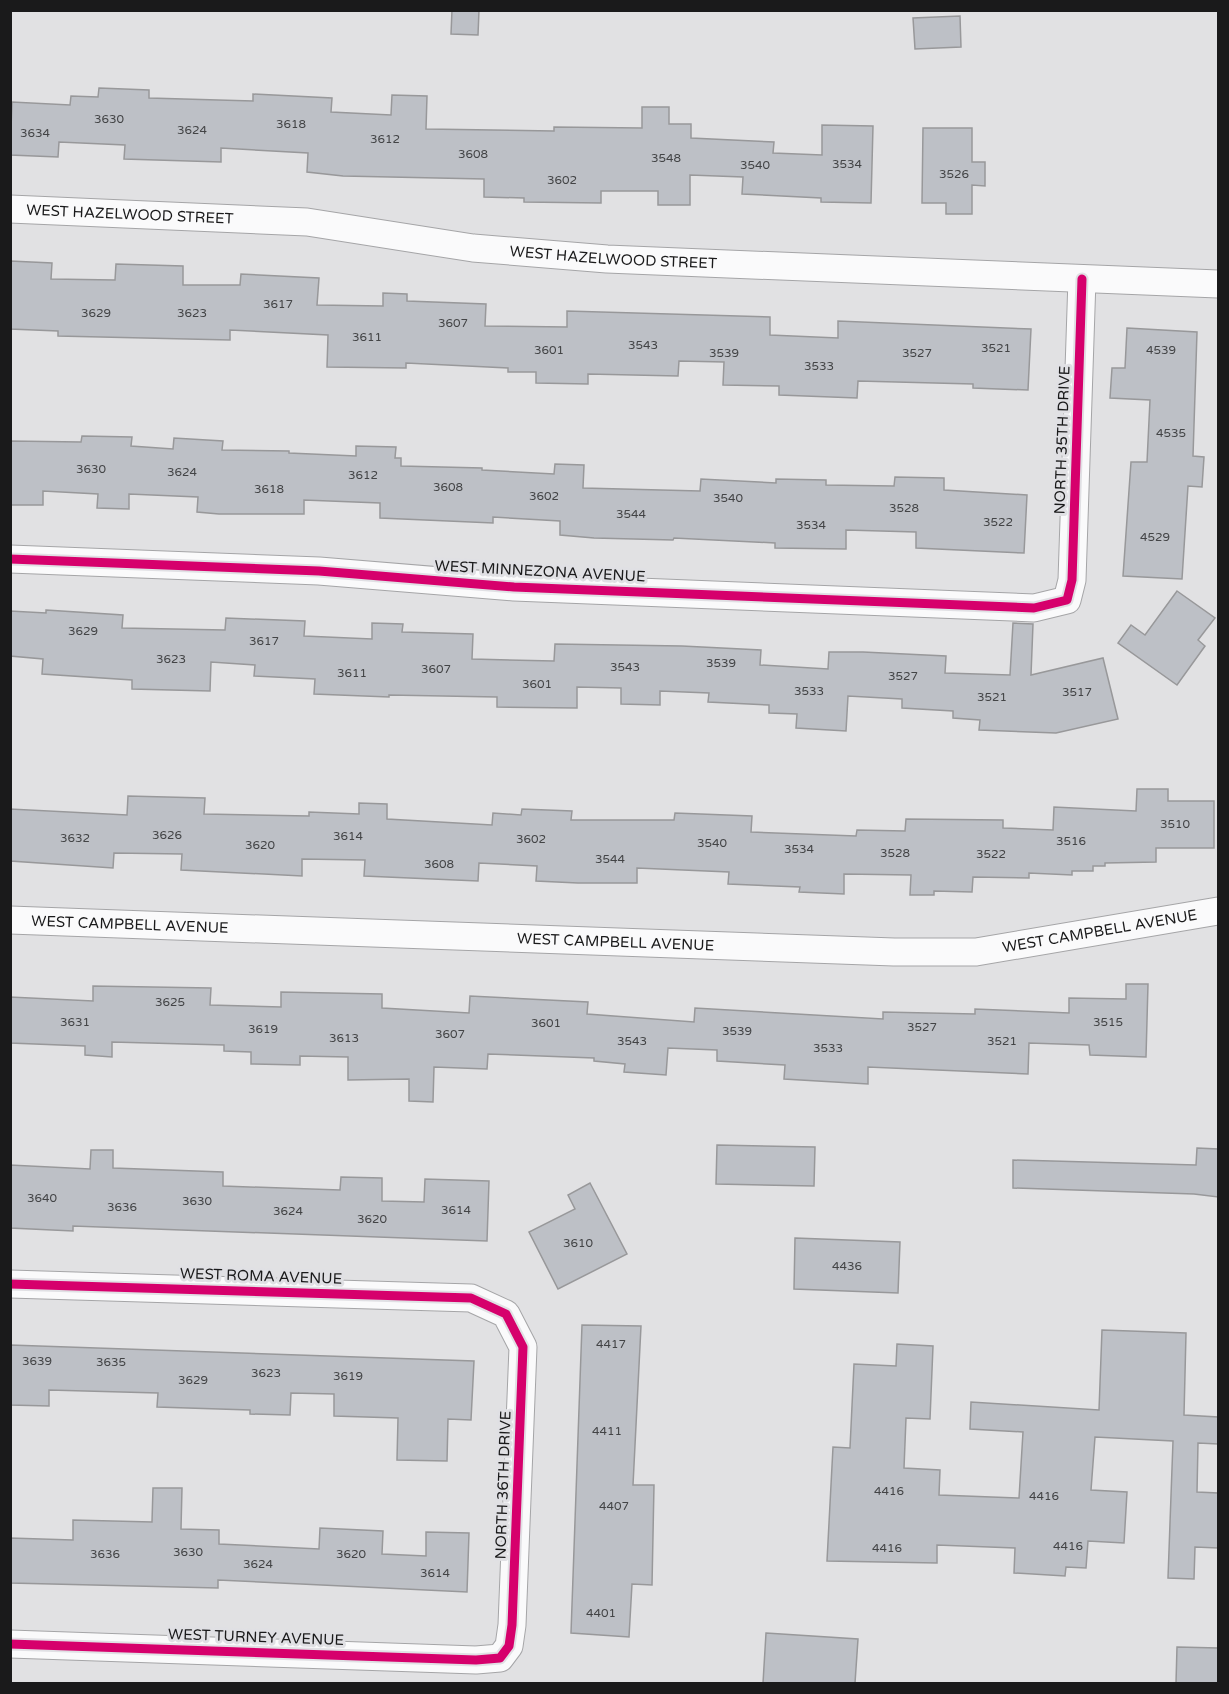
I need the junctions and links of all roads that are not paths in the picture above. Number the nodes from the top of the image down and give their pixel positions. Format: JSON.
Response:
{"nodes":[{"id":1,"x":10,"y":209,"type":"edge"},
{"id":2,"x":1082,"y":279,"type":"junction"},
{"id":3,"x":1218,"y":284,"type":"edge"},
{"id":4,"x":10,"y":559,"type":"edge"},
{"id":5,"x":1067,"y":600,"type":"joint"},
{"id":6,"x":1218,"y":911,"type":"edge"},
{"id":7,"x":10,"y":920,"type":"edge"},
{"id":8,"x":10,"y":1284,"type":"edge"},
{"id":9,"x":506,"y":1314,"type":"joint"},
{"id":10,"x":10,"y":1644,"type":"edge"},
{"id":11,"x":500,"y":1658,"type":"joint"}],
"edges":[{"from":1,"to":2,"type":"street","name":"WEST HAZELWOOD STREET"},
{"from":2,"to":3,"type":"street","name":"WEST HAZELWOOD STREET"},
{"from":2,"to":5,"type":"street","name":"NORTH 35TH DRIVE"},
{"from":4,"to":5,"type":"street","name":"WEST MINNEZONA AVENUE"},
{"from":6,"to":7,"type":"street","name":"WEST CAMPBELL AVENUE"},
{"from":8,"to":9,"type":"street","name":"WEST ROMA AVENUE"},
{"from":9,"to":11,"type":"street","name":"NORTH 36TH DRIVE"},
{"from":10,"to":11,"type":"street","name":"WEST TURNEY AVENUE"}]}
